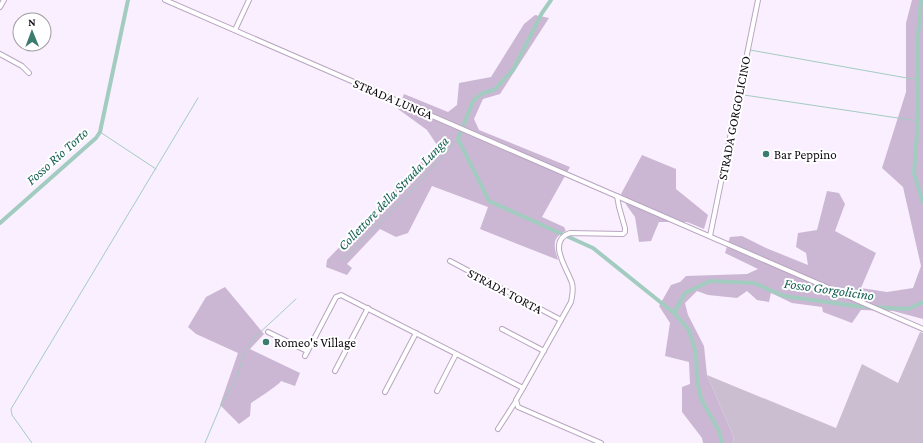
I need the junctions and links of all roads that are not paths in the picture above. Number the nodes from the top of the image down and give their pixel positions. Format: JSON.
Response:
{"nodes":[{"id":1,"x":4,"y":0,"type":"edge"},
{"id":2,"x":165,"y":0,"type":"edge"},
{"id":3,"x":249,"y":0,"type":"edge"},
{"id":4,"x":758,"y":0,"type":"edge"},
{"id":5,"x":0,"y":7,"type":"edge"},
{"id":6,"x":235,"y":30,"type":"junction"},
{"id":7,"x":0,"y":54,"type":"edge"},
{"id":8,"x":29,"y":73,"type":"dead end"},
{"id":9,"x":617,"y":196,"type":"junction"},
{"id":10,"x":710,"y":236,"type":"junction"},
{"id":11,"x":450,"y":261,"type":"dead end"},
{"id":12,"x":368,"y":308,"type":"junction"},
{"id":13,"x":561,"y":320,"type":"junction"},
{"id":14,"x":502,"y":329,"type":"dead end"},
{"id":15,"x":923,"y":329,"type":"edge"},
{"id":16,"x":268,"y":332,"type":"dead end"},
{"id":17,"x":416,"y":333,"type":"junction"},
{"id":18,"x":544,"y":350,"type":"junction"},
{"id":19,"x":456,"y":354,"type":"junction"},
{"id":20,"x":335,"y":371,"type":"dead end"},
{"id":21,"x":523,"y":388,"type":"junction"},
{"id":22,"x":437,"y":390,"type":"dead end"},
{"id":23,"x":385,"y":392,"type":"dead end"},
{"id":24,"x":516,"y":400,"type":"junction"},
{"id":25,"x":498,"y":429,"type":"dead end"},
{"id":26,"x":601,"y":443,"type":"edge"}],
"edges":[{"from":1,"to":5,"type":"street"},
{"from":2,"to":6,"type":"street","name":"STRADA LUNGA"},
{"from":3,"to":6,"type":"street"},
{"from":4,"to":10,"type":"street","name":"STRADA GORGOLICINO"},
{"from":6,"to":9,"type":"street","name":"STRADA LUNGA"},
{"from":7,"to":8,"type":"street"},
{"from":9,"to":10,"type":"street","name":"STRADA LUNGA"},
{"from":9,"to":13,"type":"street"},
{"from":10,"to":15,"type":"street","name":"STRADA LUNGA"},
{"from":11,"to":13,"type":"street","name":"STRADA TORTA"},
{"from":12,"to":16,"type":"street"},
{"from":12,"to":17,"type":"street"},
{"from":12,"to":20,"type":"street"},
{"from":13,"to":18,"type":"street"},
{"from":14,"to":18,"type":"street"},
{"from":17,"to":19,"type":"street"},
{"from":17,"to":23,"type":"street"},
{"from":18,"to":21,"type":"street"},
{"from":19,"to":21,"type":"street"},
{"from":19,"to":22,"type":"street"},
{"from":21,"to":24,"type":"street"},
{"from":24,"to":25,"type":"street"},
{"from":24,"to":26,"type":"street"}]}
